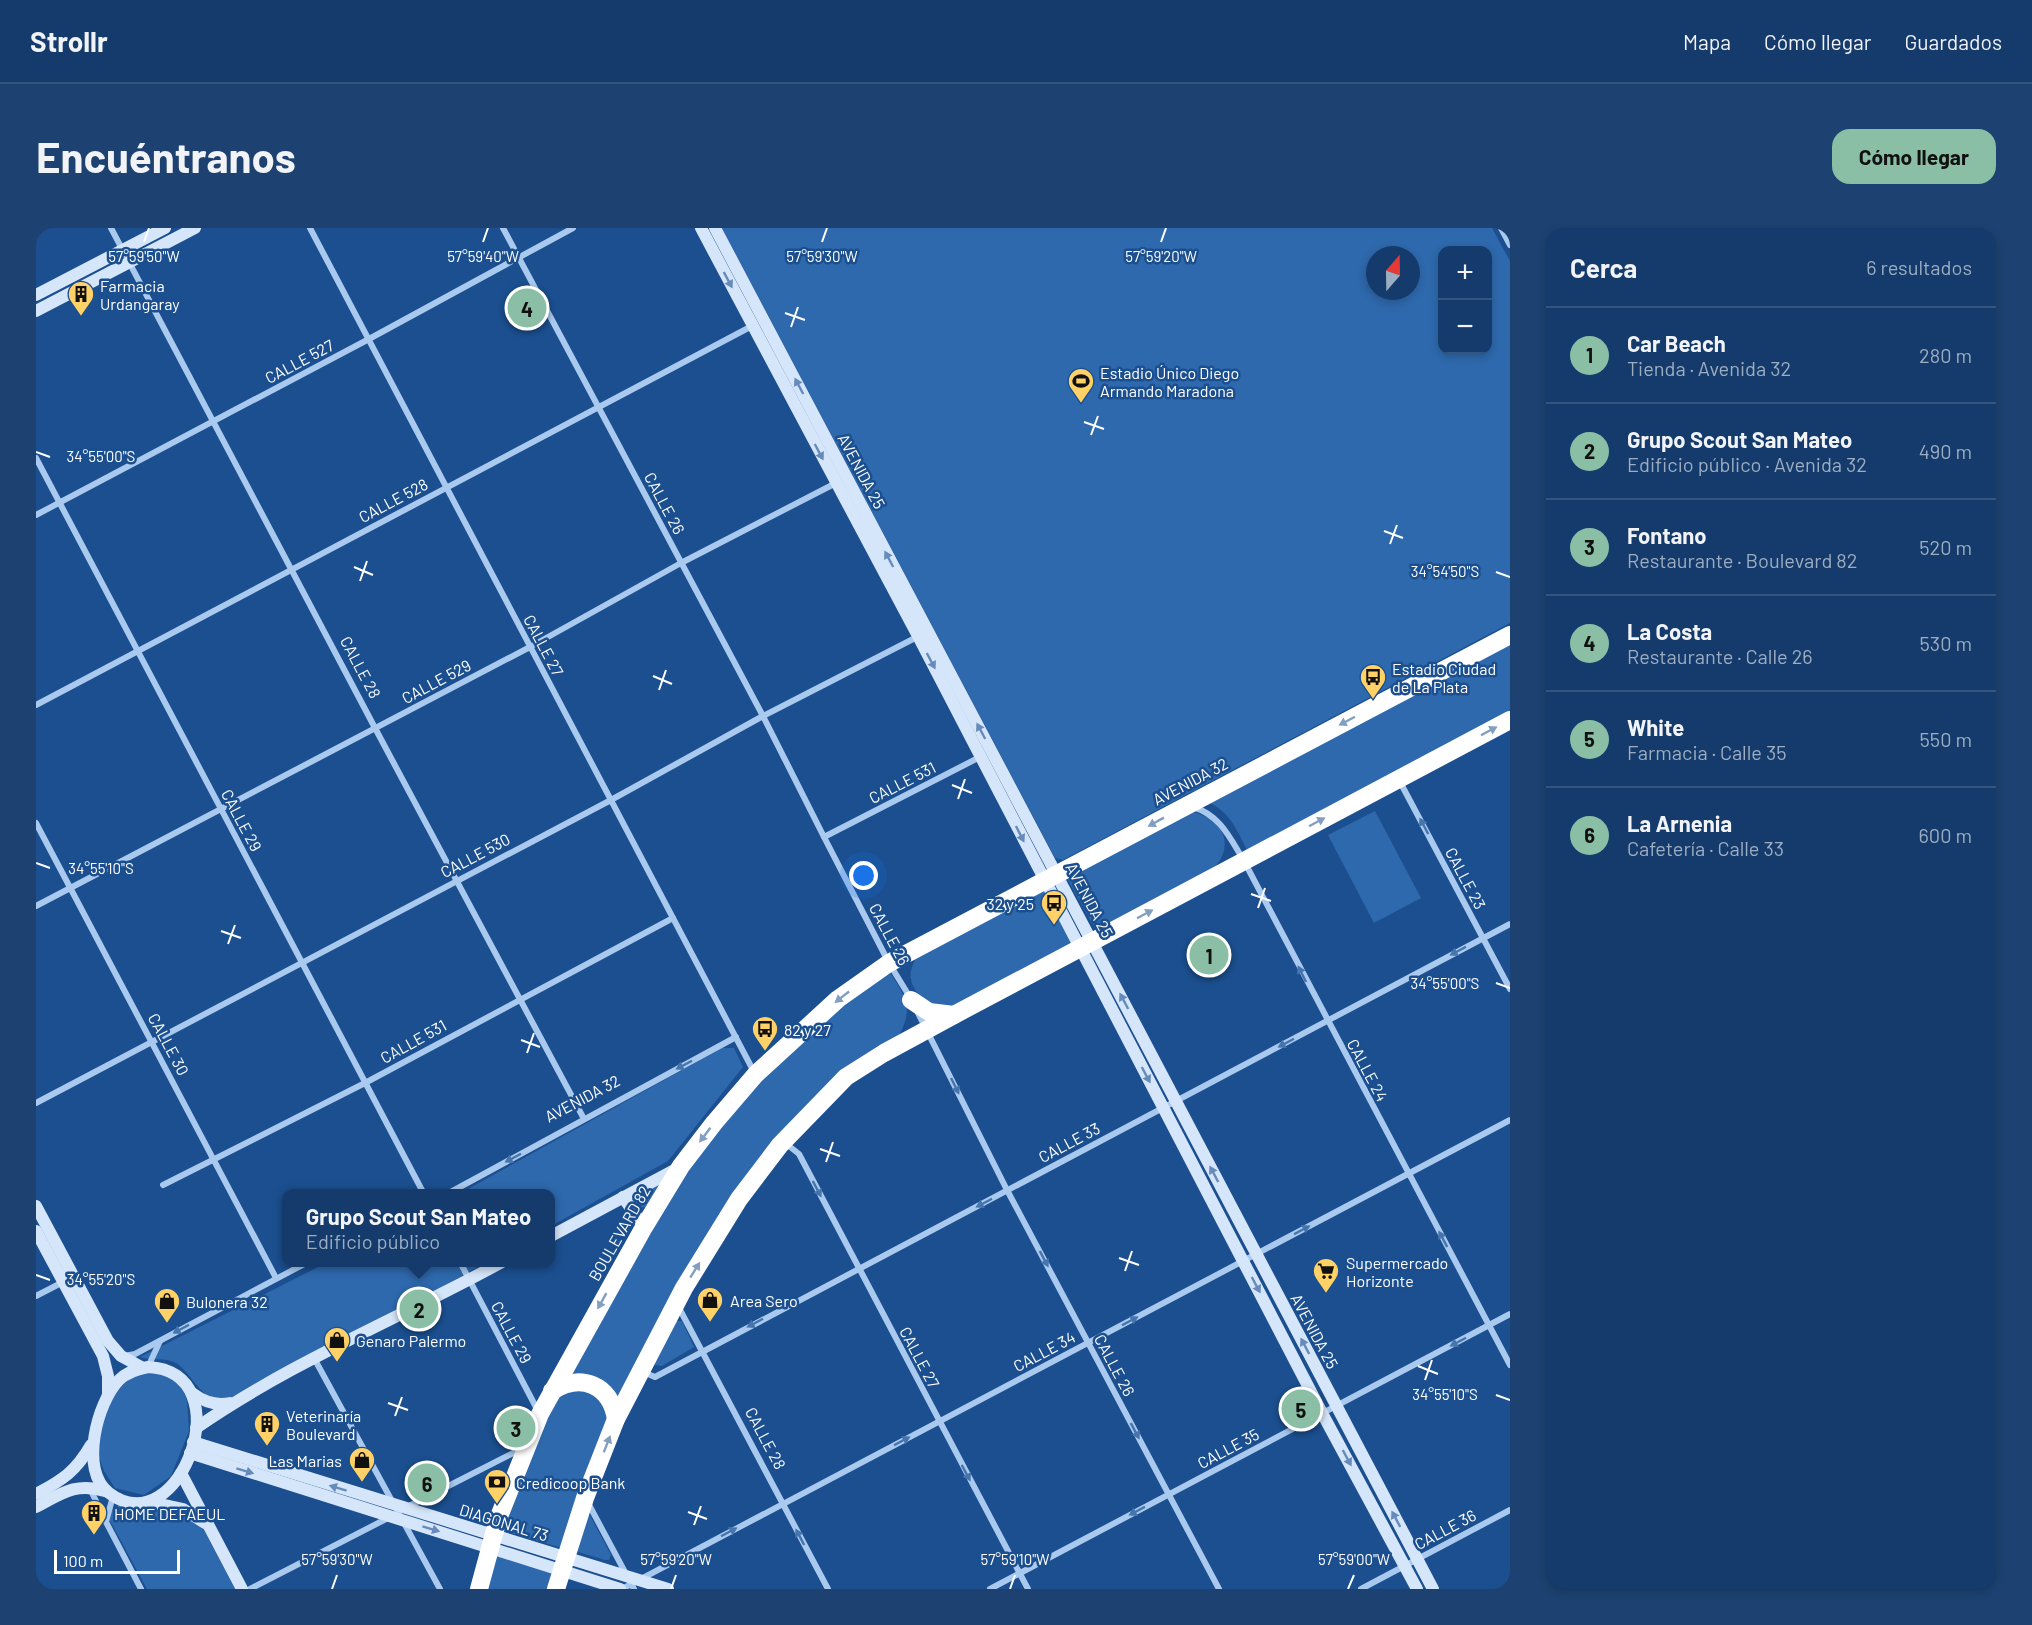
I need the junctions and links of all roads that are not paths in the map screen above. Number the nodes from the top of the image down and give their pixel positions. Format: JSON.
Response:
{"nodes":[{"id":1,"x":111,"y":228,"type":"edge"},
{"id":2,"x":165,"y":228,"type":"edge"},
{"id":3,"x":195,"y":228,"type":"edge"},
{"id":4,"x":310,"y":228,"type":"edge"},
{"id":5,"x":503,"y":228,"type":"edge"},
{"id":6,"x":573,"y":228,"type":"edge"},
{"id":7,"x":701,"y":228,"type":"edge"},
{"id":8,"x":715,"y":228,"type":"edge"},
{"id":9,"x":1501,"y":228,"type":"edge"},
{"id":10,"x":1510,"y":245,"type":"edge"},
{"id":11,"x":123,"y":250,"type":"junction"},
{"id":12,"x":519,"y":257,"type":"junction"},
{"id":13,"x":129,"y":262,"type":"junction"},
{"id":14,"x":36,"y":296,"type":"edge"},
{"id":15,"x":36,"y":311,"type":"edge"},
{"id":16,"x":758,"y":322,"type":"junction"},
{"id":17,"x":369,"y":339,"type":"junction"},
{"id":18,"x":599,"y":408,"type":"junction"},
{"id":19,"x":213,"y":421,"type":"junction"},
{"id":20,"x":36,"y":458,"type":"edge"},
{"id":21,"x":847,"y":478,"type":"junction"},
{"id":22,"x":835,"y":484,"type":"junction"},
{"id":23,"x":446,"y":488,"type":"junction"},
{"id":24,"x":60,"y":503,"type":"junction"},
{"id":25,"x":36,"y":515,"type":"edge"},
{"id":26,"x":681,"y":564,"type":"junction"},
{"id":27,"x":292,"y":570,"type":"junction"},
{"id":28,"x":923,"y":634,"type":"junction"},
{"id":29,"x":1510,"y":635,"type":"edge"},
{"id":30,"x":530,"y":647,"type":"junction"},
{"id":31,"x":138,"y":651,"type":"junction"},
{"id":32,"x":36,"y":705,"type":"edge"},
{"id":33,"x":764,"y":716,"type":"junction"},
{"id":34,"x":1510,"y":720,"type":"edge"},
{"id":35,"x":375,"y":728,"type":"junction"},
{"id":36,"x":986,"y":754,"type":"junction"},
{"id":37,"x":1398,"y":779,"type":"junction"},
{"id":38,"x":611,"y":800,"type":"junction"},
{"id":39,"x":1186,"y":805,"type":"junction"},
{"id":40,"x":221,"y":808,"type":"junction"},
{"id":41,"x":36,"y":823,"type":"edge"},
{"id":42,"x":824,"y":837,"type":"junction"},
{"id":43,"x":1244,"y":861,"type":"junction"},
{"id":44,"x":1051,"y":879,"type":"junction"},
{"id":45,"x":456,"y":880,"type":"junction"},
{"id":46,"x":70,"y":887,"type":"junction"},
{"id":47,"x":36,"y":906,"type":"edge"},
{"id":48,"x":673,"y":918,"type":"junction"},
{"id":49,"x":1510,"y":924,"type":"edge"},
{"id":50,"x":1483,"y":938,"type":"junction"},
{"id":51,"x":1087,"y":945,"type":"junction"},
{"id":52,"x":302,"y":963,"type":"junction"},
{"id":53,"x":889,"y":963,"type":"junction"},
{"id":54,"x":1510,"y":989,"type":"edge"},
{"id":55,"x":520,"y":998,"type":"junction"},
{"id":56,"x":911,"y":1000,"type":"junction"},
{"id":57,"x":954,"y":1015,"type":"junction"},
{"id":58,"x":1327,"y":1021,"type":"junction"},
{"id":59,"x":927,"y":1029,"type":"junction"},
{"id":60,"x":736,"y":1037,"type":"junction"},
{"id":61,"x":152,"y":1041,"type":"junction"},
{"id":62,"x":756,"y":1074,"type":"junction"},
{"id":63,"x":365,"y":1083,"type":"junction"},
{"id":64,"x":1176,"y":1101,"type":"junction"},
{"id":65,"x":36,"y":1103,"type":"edge"},
{"id":66,"x":1163,"y":1108,"type":"junction"},
{"id":67,"x":584,"y":1119,"type":"junction"},
{"id":68,"x":1510,"y":1120,"type":"edge"},
{"id":69,"x":784,"y":1141,"type":"junction"},
{"id":70,"x":214,"y":1160,"type":"junction"},
{"id":71,"x":681,"y":1166,"type":"junction"},
{"id":72,"x":1408,"y":1174,"type":"junction"},
{"id":73,"x":163,"y":1185,"type":"dead end"},
{"id":74,"x":421,"y":1189,"type":"edge"},
{"id":75,"x":456,"y":1189,"type":"edge"},
{"id":76,"x":1007,"y":1190,"type":"junction"},
{"id":77,"x":623,"y":1197,"type":"junction"},
{"id":78,"x":36,"y":1206,"type":"edge"},
{"id":79,"x":644,"y":1227,"type":"junction"},
{"id":80,"x":36,"y":1231,"type":"edge"},
{"id":81,"x":555,"y":1234,"type":"edge"},
{"id":82,"x":1256,"y":1254,"type":"junction"},
{"id":83,"x":1243,"y":1261,"type":"junction"},
{"id":84,"x":299,"y":1267,"type":"edge"},
{"id":85,"x":462,"y":1267,"type":"edge"},
{"id":86,"x":494,"y":1267,"type":"edge"},
{"id":87,"x":859,"y":1269,"type":"junction"},
{"id":88,"x":276,"y":1278,"type":"junction"},
{"id":89,"x":68,"y":1279,"type":"junction"},
{"id":90,"x":469,"y":1280,"type":"junction"},
{"id":91,"x":36,"y":1296,"type":"edge"},
{"id":92,"x":676,"y":1302,"type":"junction"},
{"id":93,"x":1510,"y":1314,"type":"edge"},
{"id":94,"x":1489,"y":1325,"type":"junction"},
{"id":95,"x":160,"y":1340,"type":"junction"},
{"id":96,"x":1088,"y":1343,"type":"junction"},
{"id":97,"x":702,"y":1351,"type":"junction"},
{"id":98,"x":122,"y":1356,"type":"junction"},
{"id":99,"x":314,"y":1358,"type":"junction"},
{"id":100,"x":1510,"y":1365,"type":"edge"},
{"id":101,"x":146,"y":1368,"type":"junction"},
{"id":102,"x":641,"y":1371,"type":"junction"},
{"id":103,"x":552,"y":1391,"type":"junction"},
{"id":104,"x":192,"y":1393,"type":"junction"},
{"id":105,"x":108,"y":1397,"type":"junction"},
{"id":106,"x":232,"y":1403,"type":"junction"},
{"id":107,"x":1336,"y":1406,"type":"junction"},
{"id":108,"x":1322,"y":1413,"type":"junction"},
{"id":109,"x":540,"y":1414,"type":"junction"},
{"id":110,"x":616,"y":1419,"type":"junction"},
{"id":111,"x":939,"y":1421,"type":"junction"},
{"id":112,"x":196,"y":1428,"type":"junction"},
{"id":113,"x":93,"y":1441,"type":"junction"},
{"id":114,"x":525,"y":1447,"type":"junction"},
{"id":115,"x":191,"y":1448,"type":"junction"},
{"id":116,"x":181,"y":1473,"type":"junction"},
{"id":117,"x":88,"y":1487,"type":"junction"},
{"id":118,"x":109,"y":1493,"type":"junction"},
{"id":119,"x":36,"y":1494,"type":"edge"},
{"id":120,"x":1169,"y":1494,"type":"junction"},
{"id":121,"x":585,"y":1498,"type":"junction"},
{"id":122,"x":151,"y":1502,"type":"junction"},
{"id":123,"x":783,"y":1504,"type":"junction"},
{"id":124,"x":36,"y":1507,"type":"edge"},
{"id":125,"x":1510,"y":1510,"type":"edge"},
{"id":126,"x":398,"y":1512,"type":"junction"},
{"id":127,"x":106,"y":1522,"type":"junction"},
{"id":128,"x":210,"y":1528,"type":"junction"},
{"id":129,"x":491,"y":1542,"type":"junction"},
{"id":130,"x":1418,"y":1559,"type":"junction"},
{"id":131,"x":564,"y":1564,"type":"junction"},
{"id":132,"x":1405,"y":1566,"type":"junction"},
{"id":133,"x":1020,"y":1573,"type":"junction"},
{"id":134,"x":629,"y":1585,"type":"edge"},
{"id":135,"x":141,"y":1589,"type":"edge"},
{"id":136,"x":242,"y":1589,"type":"edge"},
{"id":137,"x":250,"y":1589,"type":"edge"},
{"id":138,"x":440,"y":1589,"type":"edge"},
{"id":139,"x":479,"y":1589,"type":"edge"},
{"id":140,"x":556,"y":1589,"type":"edge"},
{"id":141,"x":668,"y":1589,"type":"edge"},
{"id":142,"x":828,"y":1589,"type":"edge"},
{"id":143,"x":990,"y":1589,"type":"edge"},
{"id":144,"x":1028,"y":1589,"type":"edge"},
{"id":145,"x":1219,"y":1589,"type":"edge"},
{"id":146,"x":1361,"y":1589,"type":"edge"},
{"id":147,"x":1417,"y":1589,"type":"edge"},
{"id":148,"x":1433,"y":1589,"type":"edge"}],
"edges":[{"from":1,"to":11,"type":"street","name":"CALLE 28"},
{"from":2,"to":11,"type":"main road"},
{"from":3,"to":13,"type":"main road"},
{"from":4,"to":17,"type":"street","name":"CALLE 27"},
{"from":5,"to":12,"type":"street","name":"CALLE 26"},
{"from":6,"to":12,"type":"street","name":"CALLE 527"},
{"from":7,"to":16,"type":"main road","name":"AVENIDA 25","one_way":true},
{"from":8,"to":16,"type":"main road","name":"AVENIDA 25"},
{"from":9,"to":10,"type":"street"},
{"from":11,"to":13,"type":"street","name":"CALLE 28"},
{"from":11,"to":14,"type":"main road"},
{"from":12,"to":17,"type":"street","name":"CALLE 527"},
{"from":12,"to":18,"type":"street","name":"CALLE 26"},
{"from":13,"to":15,"type":"main road"},
{"from":13,"to":19,"type":"street","name":"CALLE 28"},
{"from":16,"to":18,"type":"street","name":"CALLE 528"},
{"from":21,"to":16,"type":"main road","name":"AVENIDA 25","one_way":true},
{"from":16,"to":22,"type":"main road","name":"AVENIDA 25","one_way":true},
{"from":17,"to":19,"type":"street","name":"CALLE 527"},
{"from":17,"to":23,"type":"street","name":"CALLE 27"},
{"from":18,"to":23,"type":"street","name":"CALLE 528"},
{"from":18,"to":26,"type":"street","name":"CALLE 26"},
{"from":19,"to":24,"type":"street","name":"CALLE 527"},
{"from":19,"to":27,"type":"street","name":"CALLE 28"},
{"from":20,"to":24,"type":"street","name":"CALLE 29"},
{"from":21,"to":22,"type":"street","name":"CALLE 529"},
{"from":28,"to":21,"type":"main road","name":"AVENIDA 25","one_way":true},
{"from":22,"to":26,"type":"street","name":"CALLE 529"},
{"from":22,"to":28,"type":"main road","name":"AVENIDA 25"},
{"from":23,"to":27,"type":"street","name":"CALLE 528"},
{"from":23,"to":30,"type":"street","name":"CALLE 27"},
{"from":24,"to":25,"type":"street","name":"CALLE 527"},
{"from":24,"to":31,"type":"street","name":"CALLE 29"},
{"from":26,"to":30,"type":"street","name":"CALLE 529"},
{"from":26,"to":33,"type":"street","name":"CALLE 26"},
{"from":27,"to":31,"type":"street","name":"CALLE 528"},
{"from":27,"to":35,"type":"street","name":"CALLE 28"},
{"from":28,"to":33,"type":"street","name":"CALLE 530"},
{"from":28,"to":36,"type":"main road","name":"AVENIDA 25"},
{"from":29,"to":39,"type":"highway","name":"AVENIDA 32","one_way":true},
{"from":30,"to":35,"type":"street","name":"CALLE 529"},
{"from":30,"to":38,"type":"street","name":"CALLE 27"},
{"from":31,"to":32,"type":"street","name":"CALLE 528"},
{"from":31,"to":40,"type":"street","name":"CALLE 29"},
{"from":33,"to":38,"type":"street","name":"CALLE 530"},
{"from":33,"to":42,"type":"street","name":"CALLE 26"},
{"from":37,"to":34,"type":"highway","one_way":true},
{"from":35,"to":40,"type":"street","name":"CALLE 529"},
{"from":35,"to":45,"type":"street","name":"CALLE 28"},
{"from":36,"to":42,"type":"street","name":"CALLE 531"},
{"from":36,"to":44,"type":"main road","name":"AVENIDA 25"},
{"from":43,"to":37,"type":"highway","one_way":true},
{"from":50,"to":37,"type":"street","name":"CALLE 23","one_way":true},
{"from":38,"to":45,"type":"street","name":"CALLE 530"},
{"from":38,"to":48,"type":"street","name":"CALLE 27"},
{"from":39,"to":43,"type":"street","name":"CALLE 24"},
{"from":39,"to":44,"type":"highway","name":"AVENIDA 32","one_way":true},
{"from":40,"to":46,"type":"street","name":"CALLE 529"},
{"from":40,"to":52,"type":"street","name":"CALLE 29"},
{"from":41,"to":46,"type":"street","name":"CALLE 30"},
{"from":42,"to":53,"type":"street","name":"CALLE 26"},
{"from":51,"to":43,"type":"highway","one_way":true},
{"from":58,"to":43,"type":"street","name":"CALLE 24","one_way":true},
{"from":44,"to":51,"type":"main road","name":"AVENIDA 25"},
{"from":44,"to":53,"type":"highway","name":"AVENIDA 32"},
{"from":45,"to":52,"type":"street","name":"CALLE 530"},
{"from":45,"to":55,"type":"street","name":"CALLE 28"},
{"from":46,"to":47,"type":"street","name":"CALLE 529"},
{"from":46,"to":61,"type":"street","name":"CALLE 30"},
{"from":48,"to":55,"type":"street","name":"CALLE 531"},
{"from":48,"to":60,"type":"street","name":"CALLE 27"},
{"from":49,"to":50,"type":"street","name":"CALLE 33"},
{"from":50,"to":54,"type":"street","name":"CALLE 23"},
{"from":50,"to":58,"type":"street","name":"CALLE 33","one_way":true},
{"from":51,"to":57,"type":"highway"},
{"from":64,"to":51,"type":"main road","name":"AVENIDA 25","one_way":true},
{"from":51,"to":66,"type":"main road","name":"AVENIDA 25","one_way":true},
{"from":52,"to":61,"type":"street","name":"CALLE 530"},
{"from":52,"to":63,"type":"street","name":"CALLE 29"},
{"from":53,"to":56,"type":"street","name":"CALLE 26"},
{"from":53,"to":62,"type":"highway","name":"BOULEVARD 82","one_way":true},
{"from":55,"to":63,"type":"street","name":"CALLE 531"},
{"from":55,"to":67,"type":"street","name":"CALLE 28"},
{"from":56,"to":57,"type":"highway"},
{"from":56,"to":59,"type":"street","name":"CALLE 26"},
{"from":57,"to":59,"type":"highway"},
{"from":58,"to":64,"type":"street","name":"CALLE 33","one_way":true},
{"from":58,"to":72,"type":"street","name":"CALLE 24"},
{"from":59,"to":69,"type":"highway"},
{"from":59,"to":76,"type":"street","name":"CALLE 26","one_way":true},
{"from":60,"to":62,"type":"street","name":"CALLE 27"},
{"from":60,"to":67,"type":"street","name":"AVENIDA 32","one_way":true},
{"from":61,"to":65,"type":"street","name":"CALLE 530"},
{"from":61,"to":70,"type":"street","name":"CALLE 30"},
{"from":62,"to":71,"type":"highway","name":"BOULEVARD 82","one_way":true},
{"from":63,"to":70,"type":"street","name":"CALLE 531"},
{"from":63,"to":74,"type":"street","name":"CALLE 29"},
{"from":64,"to":66,"type":"street","name":"CALLE 33"},
{"from":82,"to":64,"type":"main road","name":"AVENIDA 25","one_way":true},
{"from":66,"to":76,"type":"street","name":"CALLE 33"},
{"from":66,"to":83,"type":"main road","name":"AVENIDA 25"},
{"from":67,"to":75,"type":"street","name":"AVENIDA 32","one_way":true},
{"from":68,"to":72,"type":"street","name":"CALLE 34"},
{"from":69,"to":87,"type":"street","name":"CALLE 27","one_way":true},
{"from":92,"to":69,"type":"highway","one_way":true},
{"from":70,"to":73,"type":"street","name":"CALLE 531"},
{"from":70,"to":88,"type":"street","name":"CALLE 30"},
{"from":71,"to":77,"type":"main road"},
{"from":71,"to":79,"type":"highway","name":"BOULEVARD 82"},
{"from":82,"to":72,"type":"street","name":"CALLE 34","one_way":true},
{"from":94,"to":72,"type":"street","name":"CALLE 24","one_way":true},
{"from":76,"to":87,"type":"street","name":"CALLE 33","one_way":true},
{"from":76,"to":96,"type":"street","name":"CALLE 26","one_way":true},
{"from":77,"to":79,"type":"main road"},
{"from":77,"to":81,"type":"main road"},
{"from":78,"to":89,"type":"main road"},
{"from":79,"to":103,"type":"highway","name":"BOULEVARD 82","one_way":true},
{"from":80,"to":89,"type":"main road"},
{"from":82,"to":83,"type":"street","name":"CALLE 34"},
{"from":107,"to":82,"type":"main road","name":"AVENIDA 25","one_way":true},
{"from":96,"to":83,"type":"street","name":"CALLE 34","one_way":true},
{"from":83,"to":108,"type":"main road","name":"AVENIDA 25","one_way":true},
{"from":84,"to":88,"type":"street"},
{"from":85,"to":90,"type":"street","name":"CALLE 29"},
{"from":86,"to":90,"type":"main road"},
{"from":87,"to":97,"type":"street","name":"CALLE 33","one_way":true},
{"from":87,"to":111,"type":"street","name":"CALLE 27"},
{"from":88,"to":95,"type":"street","one_way":true},
{"from":89,"to":91,"type":"street"},
{"from":89,"to":98,"type":"main road"},
{"from":89,"to":105,"type":"main road"},
{"from":90,"to":99,"type":"main road"},
{"from":90,"to":109,"type":"street","name":"CALLE 29"},
{"from":92,"to":97,"type":"street","name":"CALLE 28"},
{"from":92,"to":102,"type":"highway"},
{"from":93,"to":94,"type":"street","name":"CALLE 35"},
{"from":94,"to":100,"type":"street","name":"CALLE 24"},
{"from":94,"to":107,"type":"street","name":"CALLE 35","one_way":true},
{"from":95,"to":98,"type":"street"},
{"from":95,"to":101,"type":"street"},
{"from":96,"to":111,"type":"street","name":"CALLE 34"},
{"from":96,"to":120,"type":"street","name":"CALLE 26","one_way":true},
{"from":97,"to":102,"type":"street","name":"CALLE 33"},
{"from":97,"to":123,"type":"street","name":"CALLE 28"},
{"from":98,"to":101,"type":"main road"},
{"from":99,"to":106,"type":"main road"},
{"from":99,"to":126,"type":"street"},
{"from":101,"to":104,"type":"main road"},
{"from":101,"to":105,"type":"main road"},
{"from":102,"to":110,"type":"highway"},
{"from":103,"to":109,"type":"highway","name":"BOULEVARD 82"},
{"from":103,"to":110,"type":"highway"},
{"from":104,"to":106,"type":"main road"},
{"from":104,"to":112,"type":"main road"},
{"from":105,"to":113,"type":"main road"},
{"from":106,"to":112,"type":"main road"},
{"from":107,"to":108,"type":"street","name":"CALLE 35"},
{"from":130,"to":107,"type":"main road","name":"AVENIDA 25","one_way":true},
{"from":108,"to":120,"type":"street","name":"CALLE 35"},
{"from":108,"to":132,"type":"main road","name":"AVENIDA 25","one_way":true},
{"from":109,"to":114,"type":"highway","name":"BOULEVARD 82"},
{"from":121,"to":110,"type":"highway","one_way":true},
{"from":123,"to":111,"type":"street","name":"CALLE 34","one_way":true},
{"from":111,"to":133,"type":"street","name":"CALLE 27","one_way":true},
{"from":112,"to":115,"type":"main road"},
{"from":113,"to":118,"type":"main road"},
{"from":113,"to":119,"type":"main road"},
{"from":114,"to":126,"type":"street"},
{"from":114,"to":129,"type":"highway","name":"BOULEVARD 82"},
{"from":115,"to":116,"type":"main road"},
{"from":115,"to":126,"type":"main road","name":"DIAGONAL 73"},
{"from":116,"to":122,"type":"main road"},
{"from":116,"to":128,"type":"main road"},
{"from":117,"to":118,"type":"main road"},
{"from":117,"to":124,"type":"main road"},
{"from":117,"to":127,"type":"street"},
{"from":118,"to":122,"type":"main road"},
{"from":118,"to":127,"type":"street"},
{"from":120,"to":133,"type":"street","name":"CALLE 35","one_way":true},
{"from":120,"to":145,"type":"street","name":"CALLE 26"},
{"from":121,"to":131,"type":"highway"},
{"from":121,"to":134,"type":"street"},
{"from":122,"to":128,"type":"main road"},
{"from":134,"to":123,"type":"street","name":"CALLE 34","one_way":true},
{"from":142,"to":123,"type":"street","name":"CALLE 28","one_way":true},
{"from":125,"to":130,"type":"street","name":"CALLE 36"},
{"from":126,"to":129,"type":"main road","name":"DIAGONAL 73"},
{"from":126,"to":137,"type":"street"},
{"from":126,"to":138,"type":"street"},
{"from":127,"to":135,"type":"street"},
{"from":128,"to":136,"type":"main road"},
{"from":129,"to":131,"type":"main road","name":"DIAGONAL 73"},
{"from":129,"to":139,"type":"highway","name":"BOULEVARD 82"},
{"from":130,"to":132,"type":"street","name":"CALLE 36"},
{"from":130,"to":148,"type":"main road","name":"AVENIDA 25"},
{"from":131,"to":134,"type":"main road","name":"DIAGONAL 73"},
{"from":131,"to":140,"type":"highway"},
{"from":132,"to":146,"type":"street","name":"CALLE 36"},
{"from":132,"to":147,"type":"main road","name":"AVENIDA 25"},
{"from":133,"to":143,"type":"street","name":"CALLE 35"},
{"from":133,"to":144,"type":"street","name":"CALLE 27"},
{"from":134,"to":141,"type":"main road","name":"DIAGONAL 73"}]}
